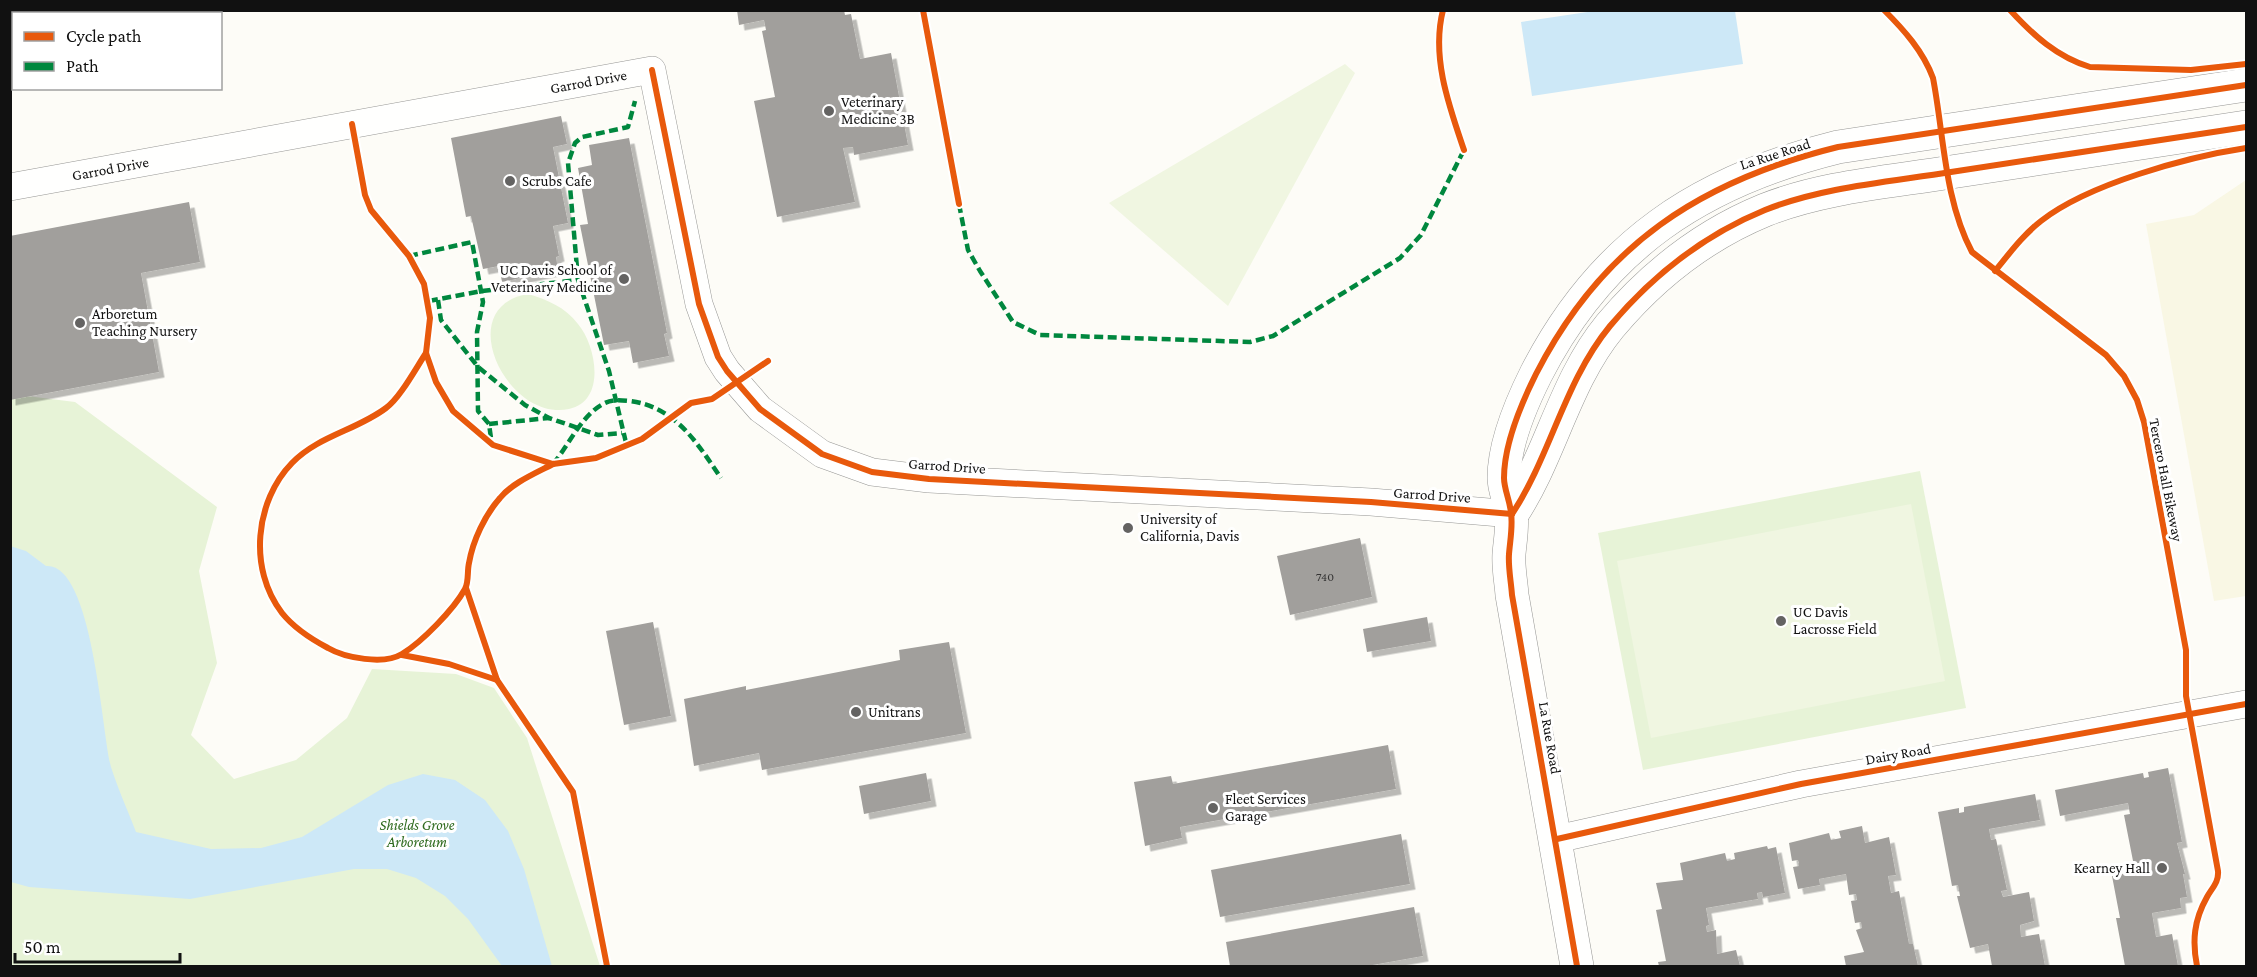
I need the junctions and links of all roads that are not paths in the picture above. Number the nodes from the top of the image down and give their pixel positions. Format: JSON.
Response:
{"nodes":[{"id":1,"x":2247,"y":85,"type":"edge"},
{"id":2,"x":2247,"y":127,"type":"edge"},
{"id":3,"x":10,"y":187,"type":"edge"},
{"id":4,"x":1512,"y":514,"type":"junction"},
{"id":5,"x":2247,"y":704,"type":"edge"},
{"id":6,"x":1557,"y":839,"type":"junction"},
{"id":7,"x":1577,"y":966,"type":"edge"}],
"edges":[{"from":1,"to":4,"type":"street","name":"La Rue Road"},
{"from":2,"to":4,"type":"street","name":"La Rue Road"},
{"from":3,"to":4,"type":"street","name":"Garrod Drive"},
{"from":4,"to":6,"type":"street","name":"La Rue Road"},
{"from":5,"to":6,"type":"street","name":"Dairy Road"},
{"from":6,"to":7,"type":"street","name":"La Rue Road"}]}
